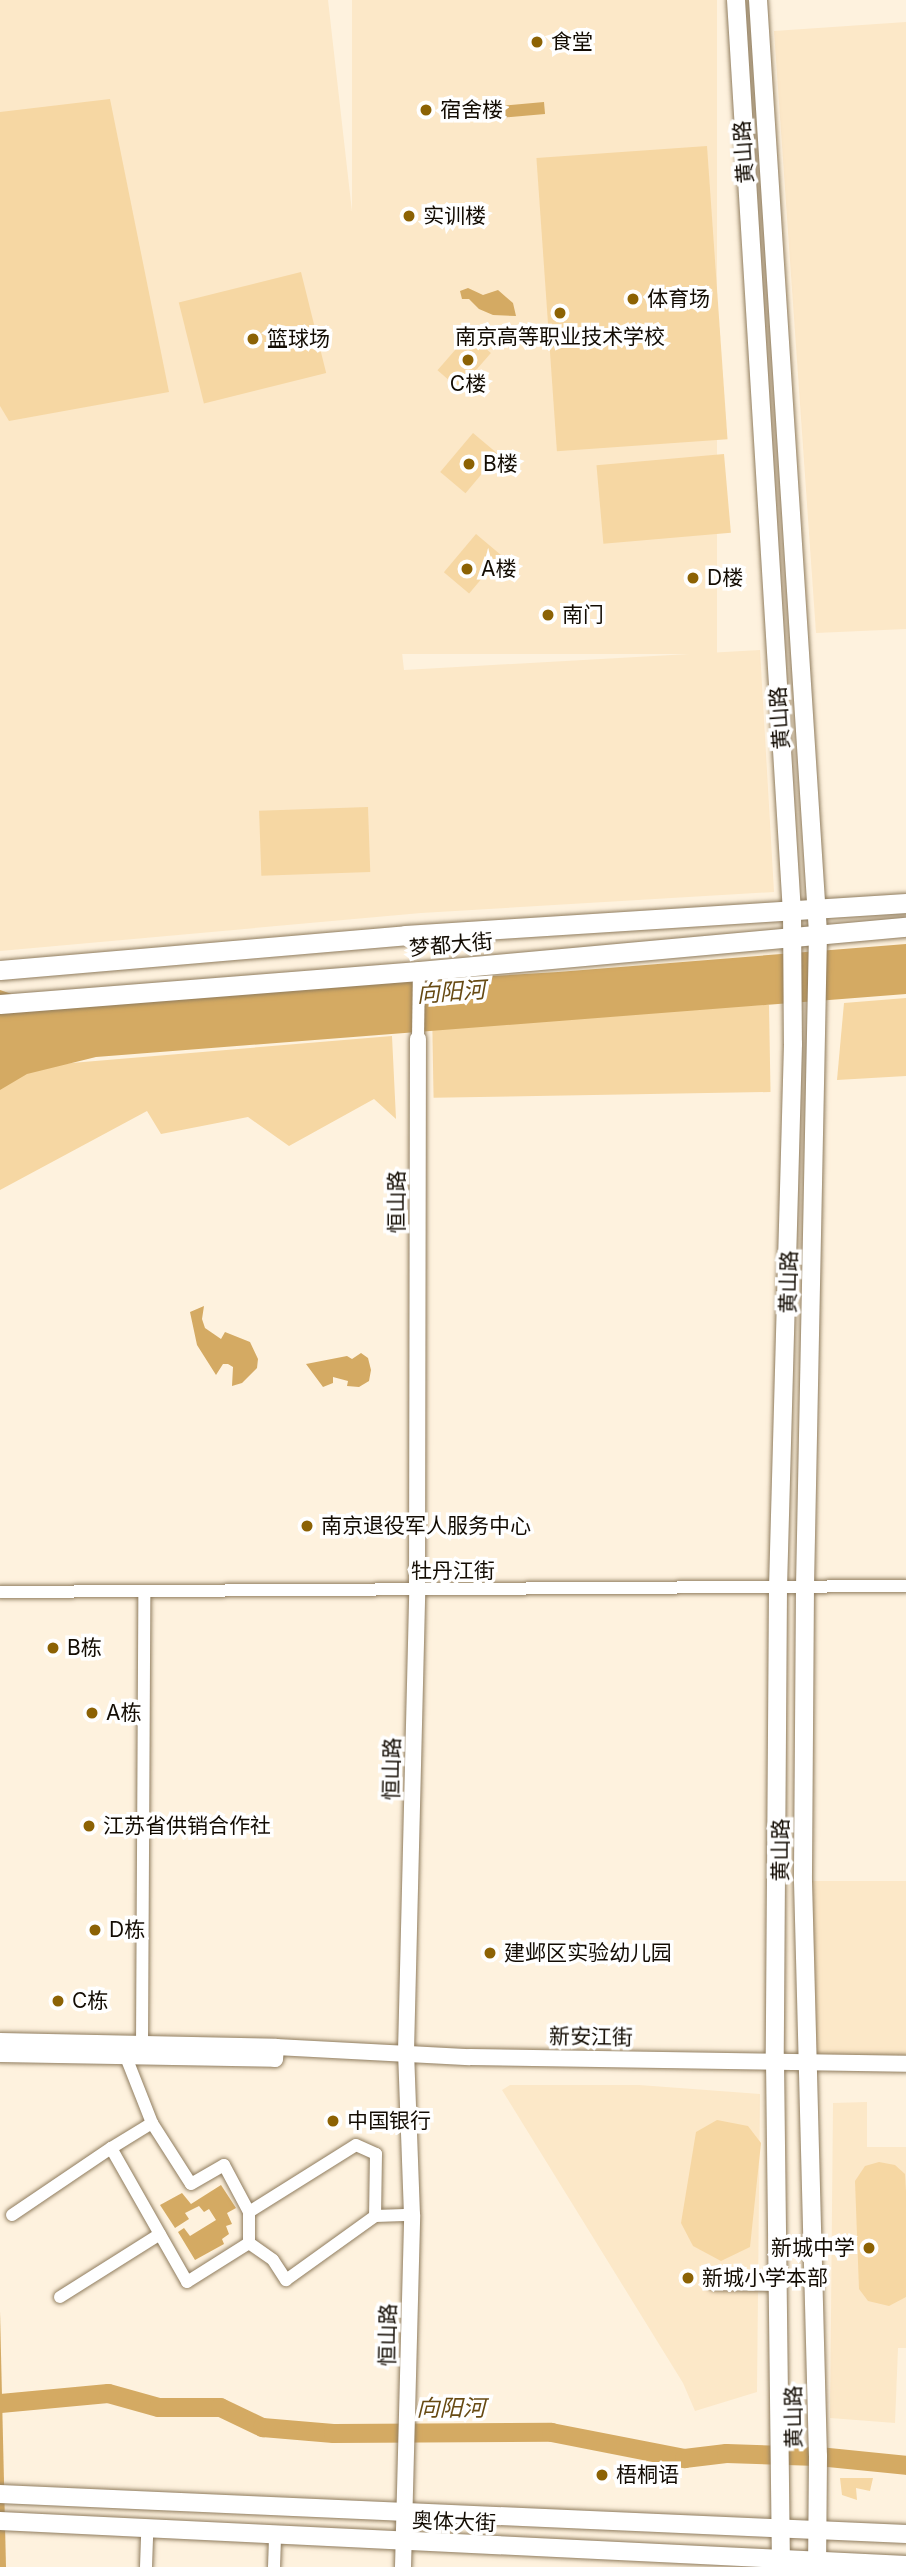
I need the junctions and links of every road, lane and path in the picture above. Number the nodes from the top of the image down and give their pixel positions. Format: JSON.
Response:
{"nodes":[{"id":1,"x":736,"y":0,"type":"edge"},
{"id":2,"x":758,"y":0,"type":"edge"},
{"id":3,"x":906,"y":903,"type":"edge"},
{"id":4,"x":816,"y":911,"type":"junction"},
{"id":5,"x":792,"y":912,"type":"junction"},
{"id":6,"x":906,"y":927,"type":"edge"},
{"id":7,"x":818,"y":933,"type":"junction"},
{"id":8,"x":792,"y":937,"type":"junction"},
{"id":9,"x":0,"y":970,"type":"edge"},
{"id":10,"x":419,"y":971,"type":"junction"},
{"id":11,"x":0,"y":1004,"type":"edge"},
{"id":12,"x":418,"y":1039,"type":"joint"},
{"id":13,"x":906,"y":1586,"type":"edge"},
{"id":14,"x":805,"y":1587,"type":"junction"},
{"id":15,"x":778,"y":1588,"type":"junction"},
{"id":16,"x":417,"y":1590,"type":"junction"},
{"id":17,"x":144,"y":1591,"type":"junction"},
{"id":18,"x":0,"y":1592,"type":"edge"},
{"id":19,"x":142,"y":2044,"type":"junction"},
{"id":20,"x":276,"y":2047,"type":"junction"},
{"id":21,"x":1,"y":2048,"type":"edge"},
{"id":22,"x":406,"y":2052,"type":"junction"},
{"id":23,"x":126,"y":2057,"type":"junction"},
{"id":24,"x":775,"y":2061,"type":"junction"},
{"id":25,"x":810,"y":2062,"type":"junction"},
{"id":26,"x":906,"y":2064,"type":"edge"},
{"id":27,"x":152,"y":2123,"type":"junction"},
{"id":28,"x":110,"y":2148,"type":"junction"},
{"id":29,"x":249,"y":2211,"type":"junction"},
{"id":30,"x":12,"y":2215,"type":"dead end"},
{"id":31,"x":375,"y":2216,"type":"junction"},
{"id":32,"x":412,"y":2216,"type":"junction"},
{"id":33,"x":160,"y":2234,"type":"junction"},
{"id":34,"x":249,"y":2243,"type":"junction"},
{"id":35,"x":714,"y":2284,"type":"dead end"},
{"id":36,"x":776,"y":2285,"type":"junction"},
{"id":37,"x":60,"y":2297,"type":"dead end"},
{"id":38,"x":3,"y":2494,"type":"edge"},
{"id":39,"x":404,"y":2511,"type":"junction"},
{"id":40,"x":3,"y":2521,"type":"edge"},
{"id":41,"x":780,"y":2528,"type":"junction"},
{"id":42,"x":147,"y":2529,"type":"junction"},
{"id":43,"x":818,"y":2531,"type":"junction"},
{"id":44,"x":906,"y":2533,"type":"edge"},
{"id":45,"x":275,"y":2536,"type":"junction"},
{"id":46,"x":402,"y":2543,"type":"junction"},
{"id":47,"x":781,"y":2563,"type":"edge"},
{"id":48,"x":817,"y":2565,"type":"edge"},
{"id":49,"x":906,"y":2565,"type":"edge"},
{"id":50,"x":146,"y":2567,"type":"edge"},
{"id":51,"x":274,"y":2567,"type":"edge"},
{"id":52,"x":402,"y":2567,"type":"edge"}],
"edges":[{"from":1,"to":5,"type":"main road","name":"黄山路"},
{"from":2,"to":4,"type":"main road","name":"黄山路"},
{"from":3,"to":4,"type":"main road","name":"梦都大街"},
{"from":4,"to":5,"type":"main road","name":"梦都大街"},
{"from":4,"to":7,"type":"main road","name":"黄山路"},
{"from":5,"to":8,"type":"main road","name":"黄山路"},
{"from":5,"to":9,"type":"main road","name":"梦都大街"},
{"from":6,"to":7,"type":"main road","name":"梦都大街"},
{"from":7,"to":8,"type":"main road","name":"梦都大街"},
{"from":7,"to":14,"type":"main road","name":"黄山路"},
{"from":8,"to":10,"type":"main road","name":"梦都大街"},
{"from":8,"to":15,"type":"main road","name":"黄山路"},
{"from":10,"to":11,"type":"main road","name":"梦都大街"},
{"from":10,"to":12,"type":"street","name":"恒山路"},
{"from":12,"to":16,"type":"street","name":"恒山路"},
{"from":13,"to":14,"type":"street","name":"牡丹江街"},
{"from":14,"to":15,"type":"street","name":"牡丹江街"},
{"from":14,"to":25,"type":"main road","name":"黄山路"},
{"from":15,"to":16,"type":"street","name":"牡丹江街"},
{"from":15,"to":24,"type":"main road","name":"黄山路"},
{"from":16,"to":17,"type":"street","name":"牡丹江街"},
{"from":16,"to":22,"type":"street","name":"恒山路"},
{"from":17,"to":18,"type":"street","name":"牡丹江街"},
{"from":17,"to":19,"type":"street"},
{"from":19,"to":20,"type":"street","name":"新安江街"},
{"from":19,"to":21,"type":"street","name":"新安江街"},
{"from":20,"to":22,"type":"street","name":"新安江街"},
{"from":20,"to":23,"type":"street","name":"新安江街"},
{"from":21,"to":23,"type":"street","name":"新安江街"},
{"from":22,"to":24,"type":"street","name":"新安江街"},
{"from":22,"to":32,"type":"street","name":"恒山路"},
{"from":23,"to":27,"type":"street"},
{"from":24,"to":25,"type":"street","name":"新安江街"},
{"from":24,"to":36,"type":"main road","name":"黄山路"},
{"from":25,"to":26,"type":"street","name":"新安江街"},
{"from":25,"to":43,"type":"main road","name":"黄山路"},
{"from":27,"to":28,"type":"street"},
{"from":27,"to":29,"type":"street"},
{"from":28,"to":30,"type":"street"},
{"from":28,"to":33,"type":"street"},
{"from":29,"to":31,"type":"street"},
{"from":29,"to":34,"type":"street"},
{"from":31,"to":32,"type":"street"},
{"from":31,"to":34,"type":"street"},
{"from":32,"to":39,"type":"street","name":"恒山路"},
{"from":33,"to":34,"type":"street"},
{"from":33,"to":37,"type":"street"},
{"from":35,"to":36,"type":"street"},
{"from":36,"to":41,"type":"main road","name":"黄山路"},
{"from":38,"to":39,"type":"main road","name":"奥体大街"},
{"from":39,"to":41,"type":"main road","name":"奥体大街"},
{"from":39,"to":46,"type":"street","name":"恒山路"},
{"from":40,"to":42,"type":"main road","name":"奥体大街"},
{"from":41,"to":43,"type":"main road","name":"奥体大街"},
{"from":41,"to":47,"type":"main road","name":"黄山路"},
{"from":42,"to":45,"type":"main road","name":"奥体大街"},
{"from":42,"to":50,"type":"street"},
{"from":43,"to":44,"type":"main road","name":"奥体大街"},
{"from":43,"to":48,"type":"main road","name":"黄山路"},
{"from":45,"to":46,"type":"main road","name":"奥体大街"},
{"from":45,"to":51,"type":"street"},
{"from":46,"to":47,"type":"main road","name":"奥体大街"},
{"from":46,"to":52,"type":"street","name":"恒山路"},
{"from":47,"to":48,"type":"main road","name":"奥体大街"},
{"from":48,"to":49,"type":"main road","name":"奥体大街"}]}
